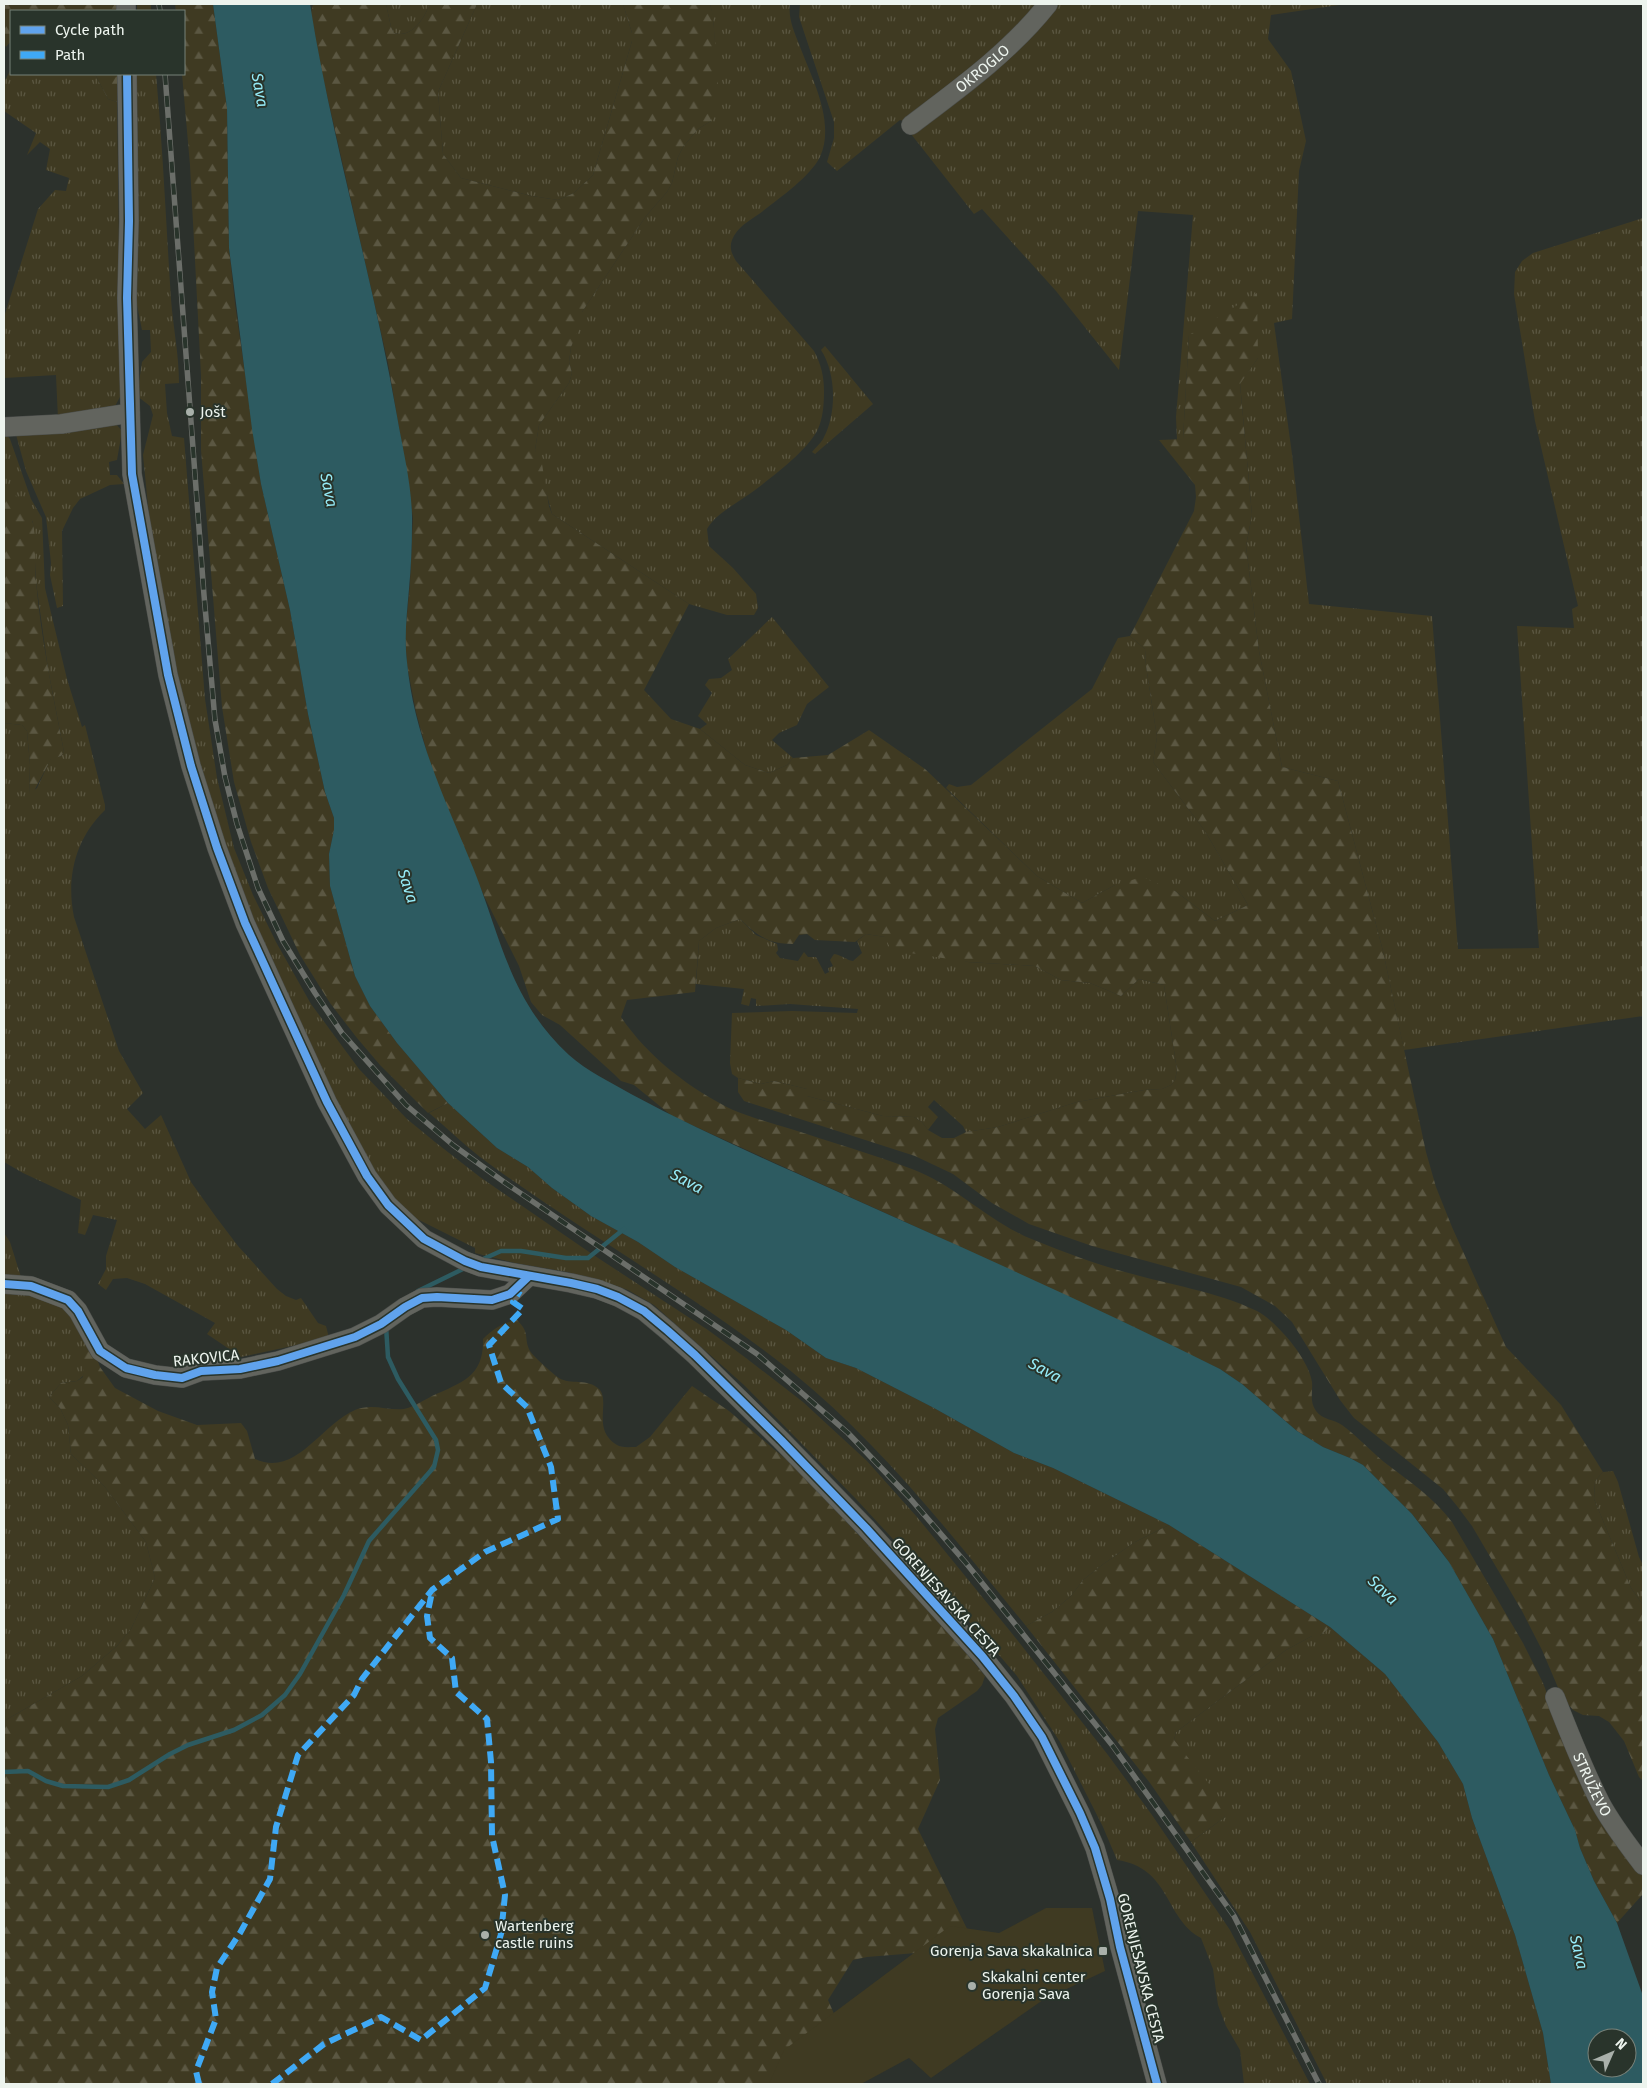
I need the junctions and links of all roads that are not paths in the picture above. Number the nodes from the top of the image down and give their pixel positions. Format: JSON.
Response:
{"nodes":[{"id":1,"x":1048,"y":4,"type":"edge"},
{"id":2,"x":128,"y":75,"type":"edge"},
{"id":3,"x":911,"y":125,"type":"dead end"},
{"id":4,"x":130,"y":413,"type":"junction"},
{"id":5,"x":4,"y":427,"type":"edge"},
{"id":6,"x":529,"y":1276,"type":"junction"},
{"id":7,"x":4,"y":1284,"type":"edge"},
{"id":8,"x":1555,"y":1697,"type":"dead end"},
{"id":9,"x":1643,"y":1864,"type":"edge"},
{"id":10,"x":1157,"y":2084,"type":"edge"}],
"edges":[{"from":1,"to":3,"type":"street","name":"OKROGLO"},
{"from":2,"to":4,"type":"street","name":"GORENJESAVSKA CESTA"},
{"from":4,"to":5,"type":"street"},
{"from":4,"to":6,"type":"street","name":"GORENJESAVSKA CESTA"},
{"from":6,"to":7,"type":"street","name":"RAKOVICA"},
{"from":6,"to":10,"type":"street","name":"GORENJESAVSKA CESTA"},
{"from":8,"to":9,"type":"street","name":"STRUŽEVO"}]}
